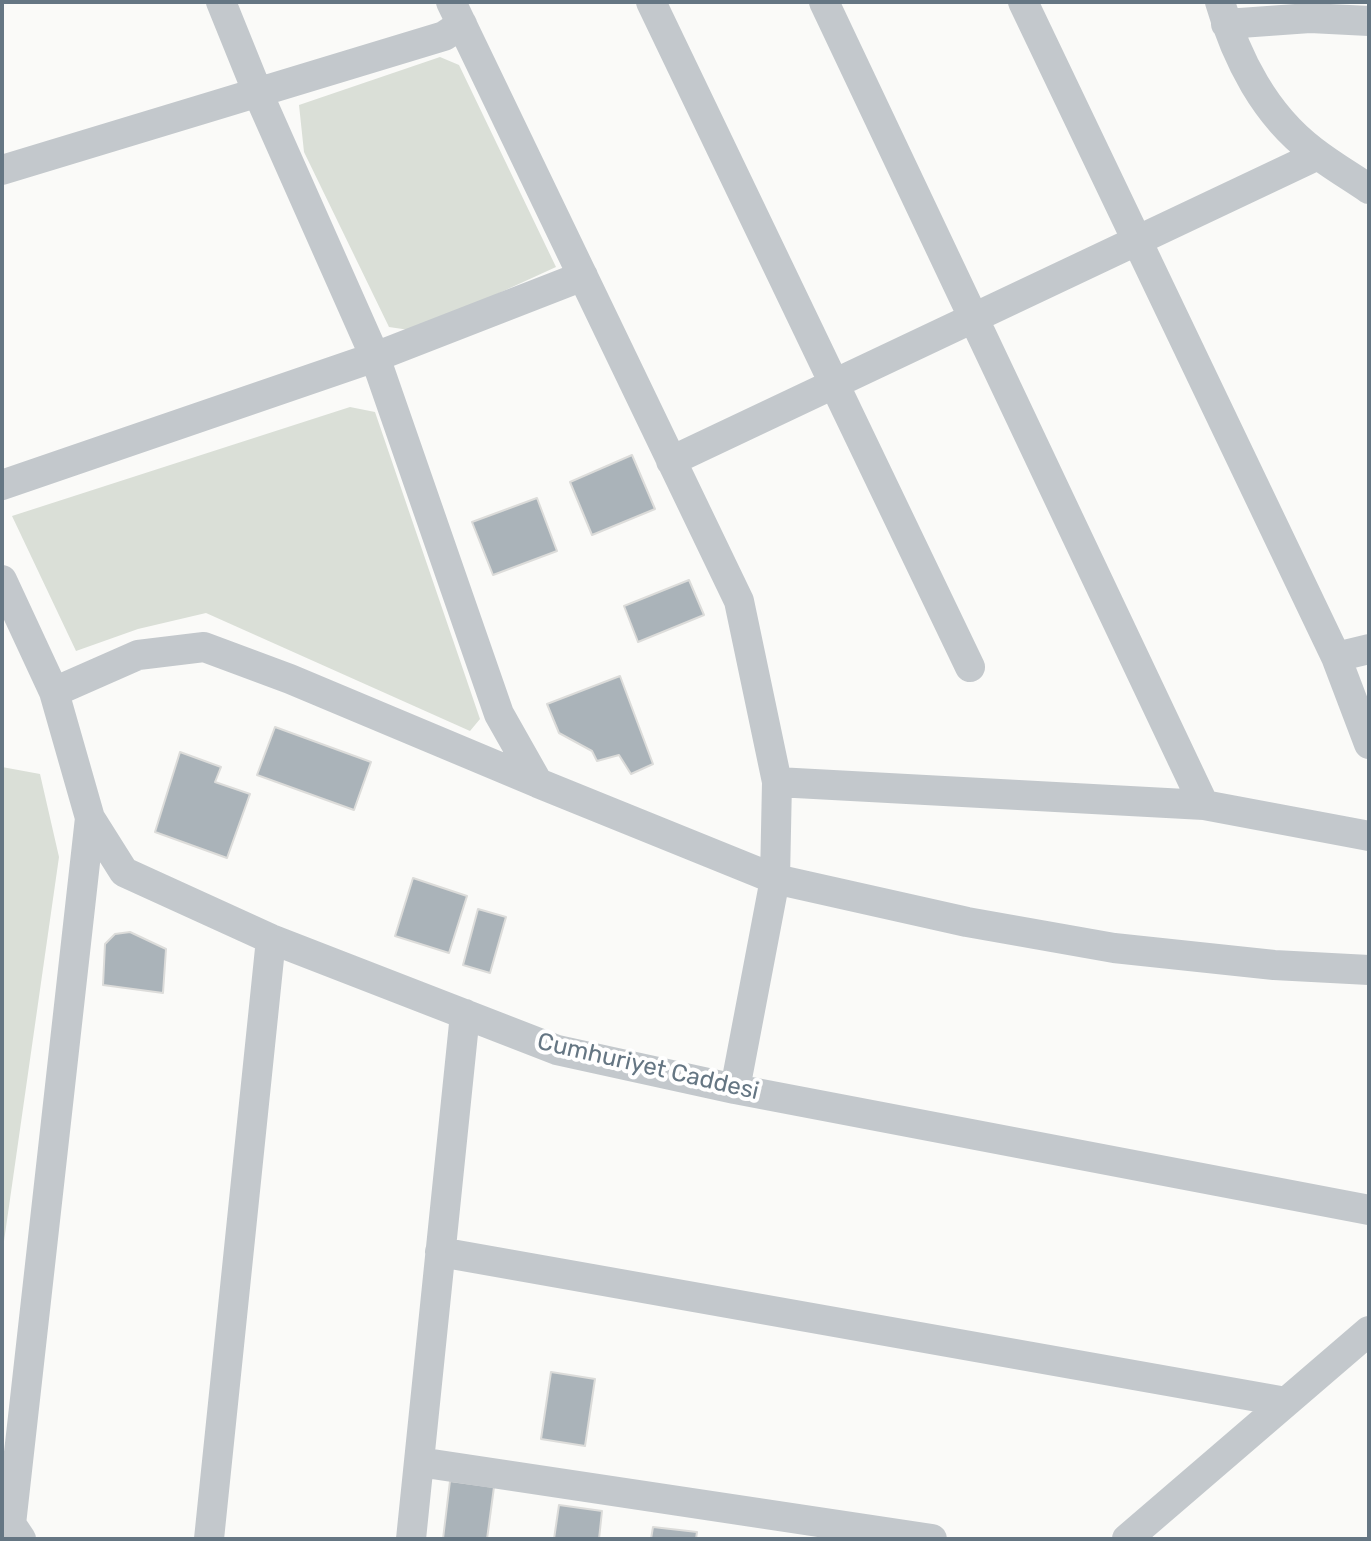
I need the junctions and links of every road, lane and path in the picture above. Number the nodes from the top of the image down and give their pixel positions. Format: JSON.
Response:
{"nodes":[{"id":1,"x":221,"y":2,"type":"edge"},
{"id":2,"x":651,"y":2,"type":"edge"},
{"id":3,"x":824,"y":2,"type":"edge"},
{"id":4,"x":1023,"y":2,"type":"edge"},
{"id":5,"x":1309,"y":10,"type":"edge"},
{"id":6,"x":456,"y":13,"type":"edge"},
{"id":7,"x":1223,"y":13,"type":"edge"},
{"id":8,"x":1369,"y":21,"type":"edge"},
{"id":9,"x":257,"y":91,"type":"junction"},
{"id":10,"x":1318,"y":155,"type":"junction"},
{"id":11,"x":2,"y":170,"type":"edge"},
{"id":12,"x":1369,"y":189,"type":"edge"},
{"id":13,"x":1137,"y":240,"type":"junction"},
{"id":14,"x":583,"y":276,"type":"junction"},
{"id":15,"x":973,"y":318,"type":"junction"},
{"id":16,"x":375,"y":357,"type":"junction"},
{"id":17,"x":834,"y":384,"type":"junction"},
{"id":18,"x":671,"y":461,"type":"junction"},
{"id":19,"x":2,"y":485,"type":"edge"},
{"id":20,"x":2,"y":580,"type":"edge"},
{"id":21,"x":1369,"y":649,"type":"edge"},
{"id":22,"x":1336,"y":657,"type":"junction"},
{"id":23,"x":970,"y":667,"type":"dead end"},
{"id":24,"x":54,"y":692,"type":"junction"},
{"id":25,"x":1369,"y":744,"type":"edge"},
{"id":26,"x":777,"y":782,"type":"junction"},
{"id":27,"x":538,"y":783,"type":"junction"},
{"id":28,"x":1204,"y":805,"type":"junction"},
{"id":29,"x":90,"y":818,"type":"junction"},
{"id":30,"x":1369,"y":836,"type":"edge"},
{"id":31,"x":775,"y":879,"type":"junction"},
{"id":32,"x":271,"y":939,"type":"junction"},
{"id":33,"x":1369,"y":970,"type":"edge"},
{"id":34,"x":465,"y":1014,"type":"junction"},
{"id":35,"x":735,"y":1089,"type":"junction"},
{"id":36,"x":1369,"y":1210,"type":"edge"},
{"id":37,"x":440,"y":1252,"type":"junction"},
{"id":38,"x":1369,"y":1331,"type":"edge"},
{"id":39,"x":1286,"y":1402,"type":"junction"},
{"id":40,"x":419,"y":1462,"type":"junction"},
{"id":41,"x":21,"y":1539,"type":"edge"},
{"id":42,"x":209,"y":1539,"type":"edge"},
{"id":43,"x":411,"y":1539,"type":"edge"},
{"id":44,"x":932,"y":1539,"type":"edge"},
{"id":45,"x":1127,"y":1539,"type":"edge"}],
"edges":[{"from":1,"to":9,"type":"street"},
{"from":2,"to":17,"type":"street"},
{"from":3,"to":15,"type":"street"},
{"from":4,"to":13,"type":"street"},
{"from":5,"to":7,"type":"street"},
{"from":5,"to":8,"type":"street"},
{"from":6,"to":9,"type":"street"},
{"from":6,"to":14,"type":"street"},
{"from":7,"to":10,"type":"street"},
{"from":9,"to":11,"type":"street"},
{"from":9,"to":16,"type":"street"},
{"from":10,"to":12,"type":"street"},
{"from":10,"to":13,"type":"street"},
{"from":13,"to":15,"type":"street"},
{"from":13,"to":22,"type":"street"},
{"from":14,"to":16,"type":"street"},
{"from":14,"to":18,"type":"street"},
{"from":15,"to":17,"type":"street"},
{"from":15,"to":28,"type":"street"},
{"from":16,"to":19,"type":"street"},
{"from":16,"to":27,"type":"street"},
{"from":17,"to":18,"type":"street"},
{"from":17,"to":23,"type":"street"},
{"from":18,"to":26,"type":"street"},
{"from":20,"to":24,"type":"street","name":"Cumhuriyet Caddesi"},
{"from":21,"to":22,"type":"street"},
{"from":22,"to":25,"type":"street"},
{"from":24,"to":27,"type":"street"},
{"from":24,"to":29,"type":"street","name":"Cumhuriyet Caddesi"},
{"from":26,"to":28,"type":"street"},
{"from":26,"to":31,"type":"street"},
{"from":27,"to":31,"type":"street"},
{"from":28,"to":30,"type":"street"},
{"from":29,"to":32,"type":"street","name":"Cumhuriyet Caddesi"},
{"from":29,"to":41,"type":"street"},
{"from":31,"to":33,"type":"street"},
{"from":31,"to":35,"type":"street"},
{"from":32,"to":34,"type":"street","name":"Cumhuriyet Caddesi"},
{"from":32,"to":42,"type":"street"},
{"from":34,"to":35,"type":"street","name":"Cumhuriyet Caddesi"},
{"from":34,"to":37,"type":"street"},
{"from":35,"to":36,"type":"street","name":"Cumhuriyet Caddesi"},
{"from":37,"to":39,"type":"street"},
{"from":37,"to":40,"type":"street"},
{"from":38,"to":39,"type":"street"},
{"from":39,"to":45,"type":"street"},
{"from":40,"to":43,"type":"street"},
{"from":40,"to":44,"type":"street"}]}
